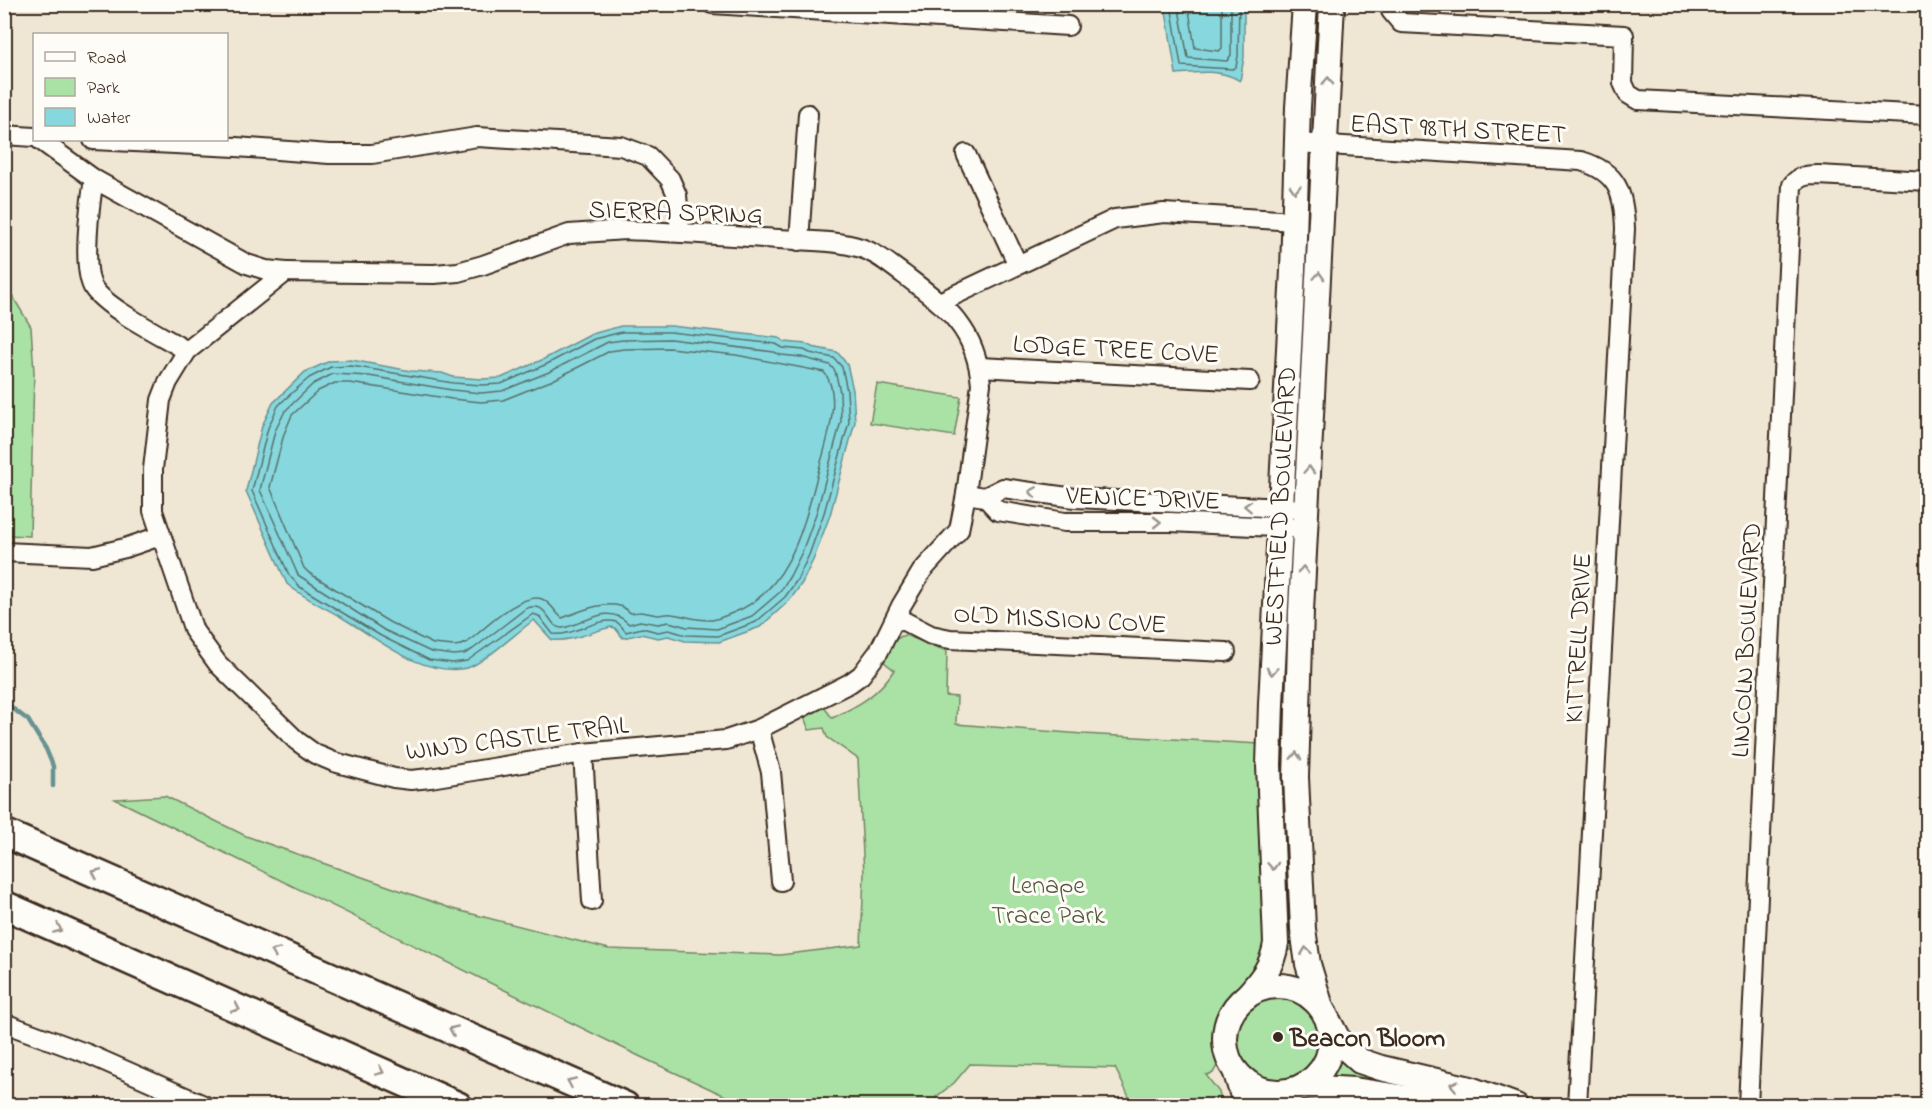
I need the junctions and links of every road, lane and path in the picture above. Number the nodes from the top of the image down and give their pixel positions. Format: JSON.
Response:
{"nodes":[{"id":1,"x":712,"y":4,"type":"edge"},
{"id":2,"x":1305,"y":4,"type":"edge"},
{"id":3,"x":1332,"y":4,"type":"edge"},
{"id":4,"x":1391,"y":8,"type":"edge"},
{"id":5,"x":1068,"y":26,"type":"dead end"},
{"id":6,"x":808,"y":114,"type":"dead end"},
{"id":7,"x":1928,"y":115,"type":"edge"},
{"id":8,"x":4,"y":135,"type":"edge"},
{"id":9,"x":33,"y":137,"type":"edge"},
{"id":10,"x":41,"y":141,"type":"edge"},
{"id":11,"x":113,"y":141,"type":"edge"},
{"id":12,"x":1297,"y":144,"type":"junction"},
{"id":13,"x":1325,"y":146,"type":"junction"},
{"id":14,"x":966,"y":154,"type":"dead end"},
{"id":15,"x":1611,"y":177,"type":"joint"},
{"id":16,"x":94,"y":179,"type":"junction"},
{"id":17,"x":1928,"y":181,"type":"edge"},
{"id":18,"x":1294,"y":221,"type":"junction"},
{"id":19,"x":680,"y":232,"type":"junction"},
{"id":20,"x":798,"y":240,"type":"junction"},
{"id":21,"x":1017,"y":263,"type":"junction"},
{"id":22,"x":285,"y":272,"type":"junction"},
{"id":23,"x":940,"y":302,"type":"junction"},
{"id":24,"x":187,"y":351,"type":"junction"},
{"id":25,"x":979,"y":367,"type":"junction"},
{"id":26,"x":1250,"y":381,"type":"dead end"},
{"id":27,"x":966,"y":494,"type":"junction"},
{"id":28,"x":985,"y":497,"type":"junction"},
{"id":29,"x":1280,"y":518,"type":"junction"},
{"id":30,"x":1306,"y":519,"type":"junction"},
{"id":31,"x":160,"y":536,"type":"junction"},
{"id":32,"x":4,"y":552,"type":"edge"},
{"id":33,"x":896,"y":617,"type":"junction"},
{"id":34,"x":1226,"y":652,"type":"dead end"},
{"id":35,"x":759,"y":729,"type":"junction"},
{"id":36,"x":584,"y":753,"type":"junction"},
{"id":37,"x":4,"y":833,"type":"edge"},
{"id":38,"x":781,"y":881,"type":"dead end"},
{"id":39,"x":592,"y":901,"type":"dead end"},
{"id":40,"x":4,"y":905,"type":"edge"},
{"id":41,"x":1246,"y":997,"type":"junction"},
{"id":42,"x":1324,"y":1014,"type":"junction"},
{"id":43,"x":4,"y":1023,"type":"edge"},
{"id":44,"x":1235,"y":1070,"type":"junction"},
{"id":45,"x":1361,"y":1091,"type":"junction"},
{"id":46,"x":1293,"y":1094,"type":"edge"},
{"id":47,"x":1504,"y":1105,"type":"edge"},
{"id":48,"x":206,"y":1106,"type":"edge"},
{"id":49,"x":458,"y":1106,"type":"edge"},
{"id":50,"x":625,"y":1106,"type":"edge"},
{"id":51,"x":1246,"y":1106,"type":"edge"},
{"id":52,"x":1321,"y":1106,"type":"edge"},
{"id":53,"x":1459,"y":1106,"type":"edge"},
{"id":54,"x":1578,"y":1106,"type":"edge"},
{"id":55,"x":1748,"y":1106,"type":"edge"}],
"edges":[{"from":1,"to":5,"type":"street"},
{"from":2,"to":12,"type":"main road","name":"WESTFIELD BOULEVARD"},
{"from":13,"to":3,"type":"main road","name":"WESTFIELD BOULEVARD","one_way":true},
{"from":4,"to":7,"type":"street"},
{"from":6,"to":20,"type":"street"},
{"from":8,"to":9,"type":"street"},
{"from":10,"to":16,"type":"street","name":"SIERRA SPRING"},
{"from":11,"to":19,"type":"street"},
{"from":12,"to":13,"type":"street","name":"EAST 98TH STREET"},
{"from":12,"to":18,"type":"main road","name":"WESTFIELD BOULEVARD","one_way":true},
{"from":13,"to":15,"type":"street","name":"EAST 98TH STREET"},
{"from":30,"to":13,"type":"main road","name":"WESTFIELD BOULEVARD","one_way":true},
{"from":14,"to":21,"type":"street"},
{"from":15,"to":54,"type":"street","name":"KITTRELL DRIVE"},
{"from":16,"to":22,"type":"street","name":"SIERRA SPRING"},
{"from":16,"to":24,"type":"street"},
{"from":17,"to":55,"type":"street","name":"LINCOLN BOULEVARD"},
{"from":18,"to":21,"type":"street"},
{"from":18,"to":29,"type":"main road","name":"WESTFIELD BOULEVARD"},
{"from":19,"to":20,"type":"street","name":"SIERRA SPRING"},
{"from":19,"to":22,"type":"street","name":"SIERRA SPRING"},
{"from":20,"to":23,"type":"street","name":"SIERRA SPRING"},
{"from":21,"to":23,"type":"street"},
{"from":22,"to":24,"type":"street"},
{"from":23,"to":25,"type":"street","name":"SIERRA SPRING"},
{"from":24,"to":31,"type":"street","name":"WIND CASTLE TRAIL"},
{"from":25,"to":26,"type":"street","name":"LODGE TREE COVE"},
{"from":25,"to":27,"type":"street","name":"SIERRA SPRING"},
{"from":27,"to":28,"type":"street","name":"VENICE DRIVE"},
{"from":27,"to":33,"type":"street","name":"WIND CASTLE TRAIL"},
{"from":29,"to":28,"type":"street","name":"VENICE DRIVE","one_way":true},
{"from":28,"to":29,"type":"street","name":"VENICE DRIVE","one_way":true},
{"from":29,"to":30,"type":"street","name":"VENICE DRIVE"},
{"from":29,"to":41,"type":"main road","name":"WESTFIELD BOULEVARD","one_way":true},
{"from":42,"to":30,"type":"main road","name":"WESTFIELD BOULEVARD","one_way":true},
{"from":31,"to":32,"type":"street"},
{"from":31,"to":36,"type":"street","name":"WIND CASTLE TRAIL"},
{"from":33,"to":34,"type":"street","name":"OLD MISSION COVE"},
{"from":33,"to":35,"type":"street","name":"WIND CASTLE TRAIL"},
{"from":35,"to":36,"type":"street","name":"WIND CASTLE TRAIL"},
{"from":35,"to":38,"type":"street"},
{"from":36,"to":39,"type":"street"},
{"from":50,"to":37,"type":"highway","one_way":true},
{"from":40,"to":49,"type":"highway","one_way":true},
{"from":41,"to":42,"type":"main road"},
{"from":41,"to":44,"type":"main road"},
{"from":42,"to":46,"type":"main road"},
{"from":47,"to":42,"type":"main road","one_way":true},
{"from":43,"to":48,"type":"street"},
{"from":44,"to":46,"type":"main road"},
{"from":44,"to":51,"type":"main road"},
{"from":45,"to":46,"type":"main road"},
{"from":45,"to":52,"type":"main road"},
{"from":45,"to":53,"type":"main road"}]}
